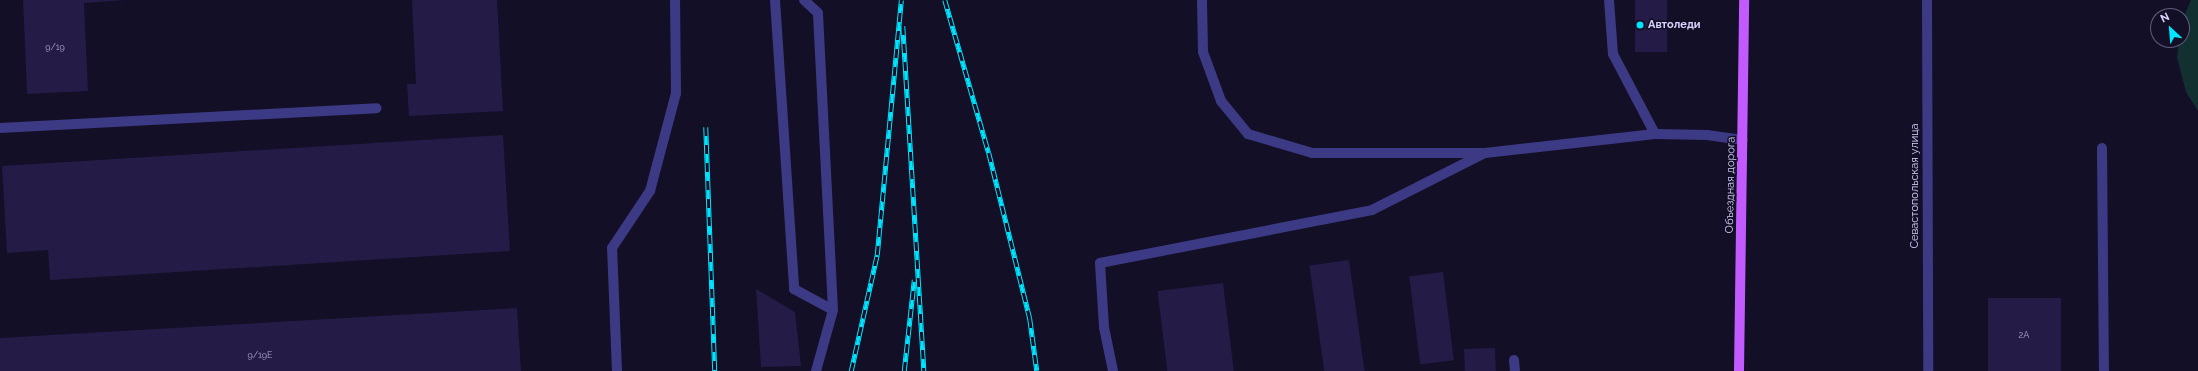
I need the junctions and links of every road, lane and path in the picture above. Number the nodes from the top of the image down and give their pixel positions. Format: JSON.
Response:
{"nodes":[{"id":1,"x":675,"y":0,"type":"edge"},
{"id":2,"x":775,"y":0,"type":"edge"},
{"id":3,"x":804,"y":0,"type":"edge"},
{"id":4,"x":1202,"y":0,"type":"edge"},
{"id":5,"x":1609,"y":0,"type":"edge"},
{"id":6,"x":1744,"y":0,"type":"edge"},
{"id":7,"x":1927,"y":0,"type":"edge"},
{"id":8,"x":376,"y":108,"type":"dead end"},
{"id":9,"x":0,"y":128,"type":"edge"},
{"id":10,"x":1655,"y":134,"type":"junction"},
{"id":11,"x":1743,"y":140,"type":"junction"},
{"id":12,"x":2102,"y":148,"type":"dead end"},
{"id":13,"x":1485,"y":153,"type":"junction"},
{"id":14,"x":833,"y":310,"type":"junction"},
{"id":15,"x":1514,"y":360,"type":"dead end"},
{"id":16,"x":617,"y":371,"type":"edge"},
{"id":17,"x":816,"y":371,"type":"edge"},
{"id":18,"x":1113,"y":371,"type":"edge"},
{"id":19,"x":1515,"y":371,"type":"edge"},
{"id":20,"x":1739,"y":371,"type":"edge"},
{"id":21,"x":1928,"y":371,"type":"edge"},
{"id":22,"x":2104,"y":371,"type":"edge"}],
"edges":[{"from":1,"to":16,"type":"street"},
{"from":2,"to":14,"type":"street"},
{"from":3,"to":14,"type":"street"},
{"from":4,"to":13,"type":"street"},
{"from":5,"to":10,"type":"street"},
{"from":6,"to":11,"type":"main road","name":"Объездная дорога"},
{"from":7,"to":21,"type":"street","name":"Севастопольская улица"},
{"from":8,"to":9,"type":"street"},
{"from":10,"to":11,"type":"street"},
{"from":10,"to":13,"type":"street"},
{"from":11,"to":20,"type":"main road","name":"Объездная дорога"},
{"from":12,"to":22,"type":"street"},
{"from":13,"to":18,"type":"street"},
{"from":14,"to":17,"type":"street"},
{"from":15,"to":19,"type":"street"}]}
